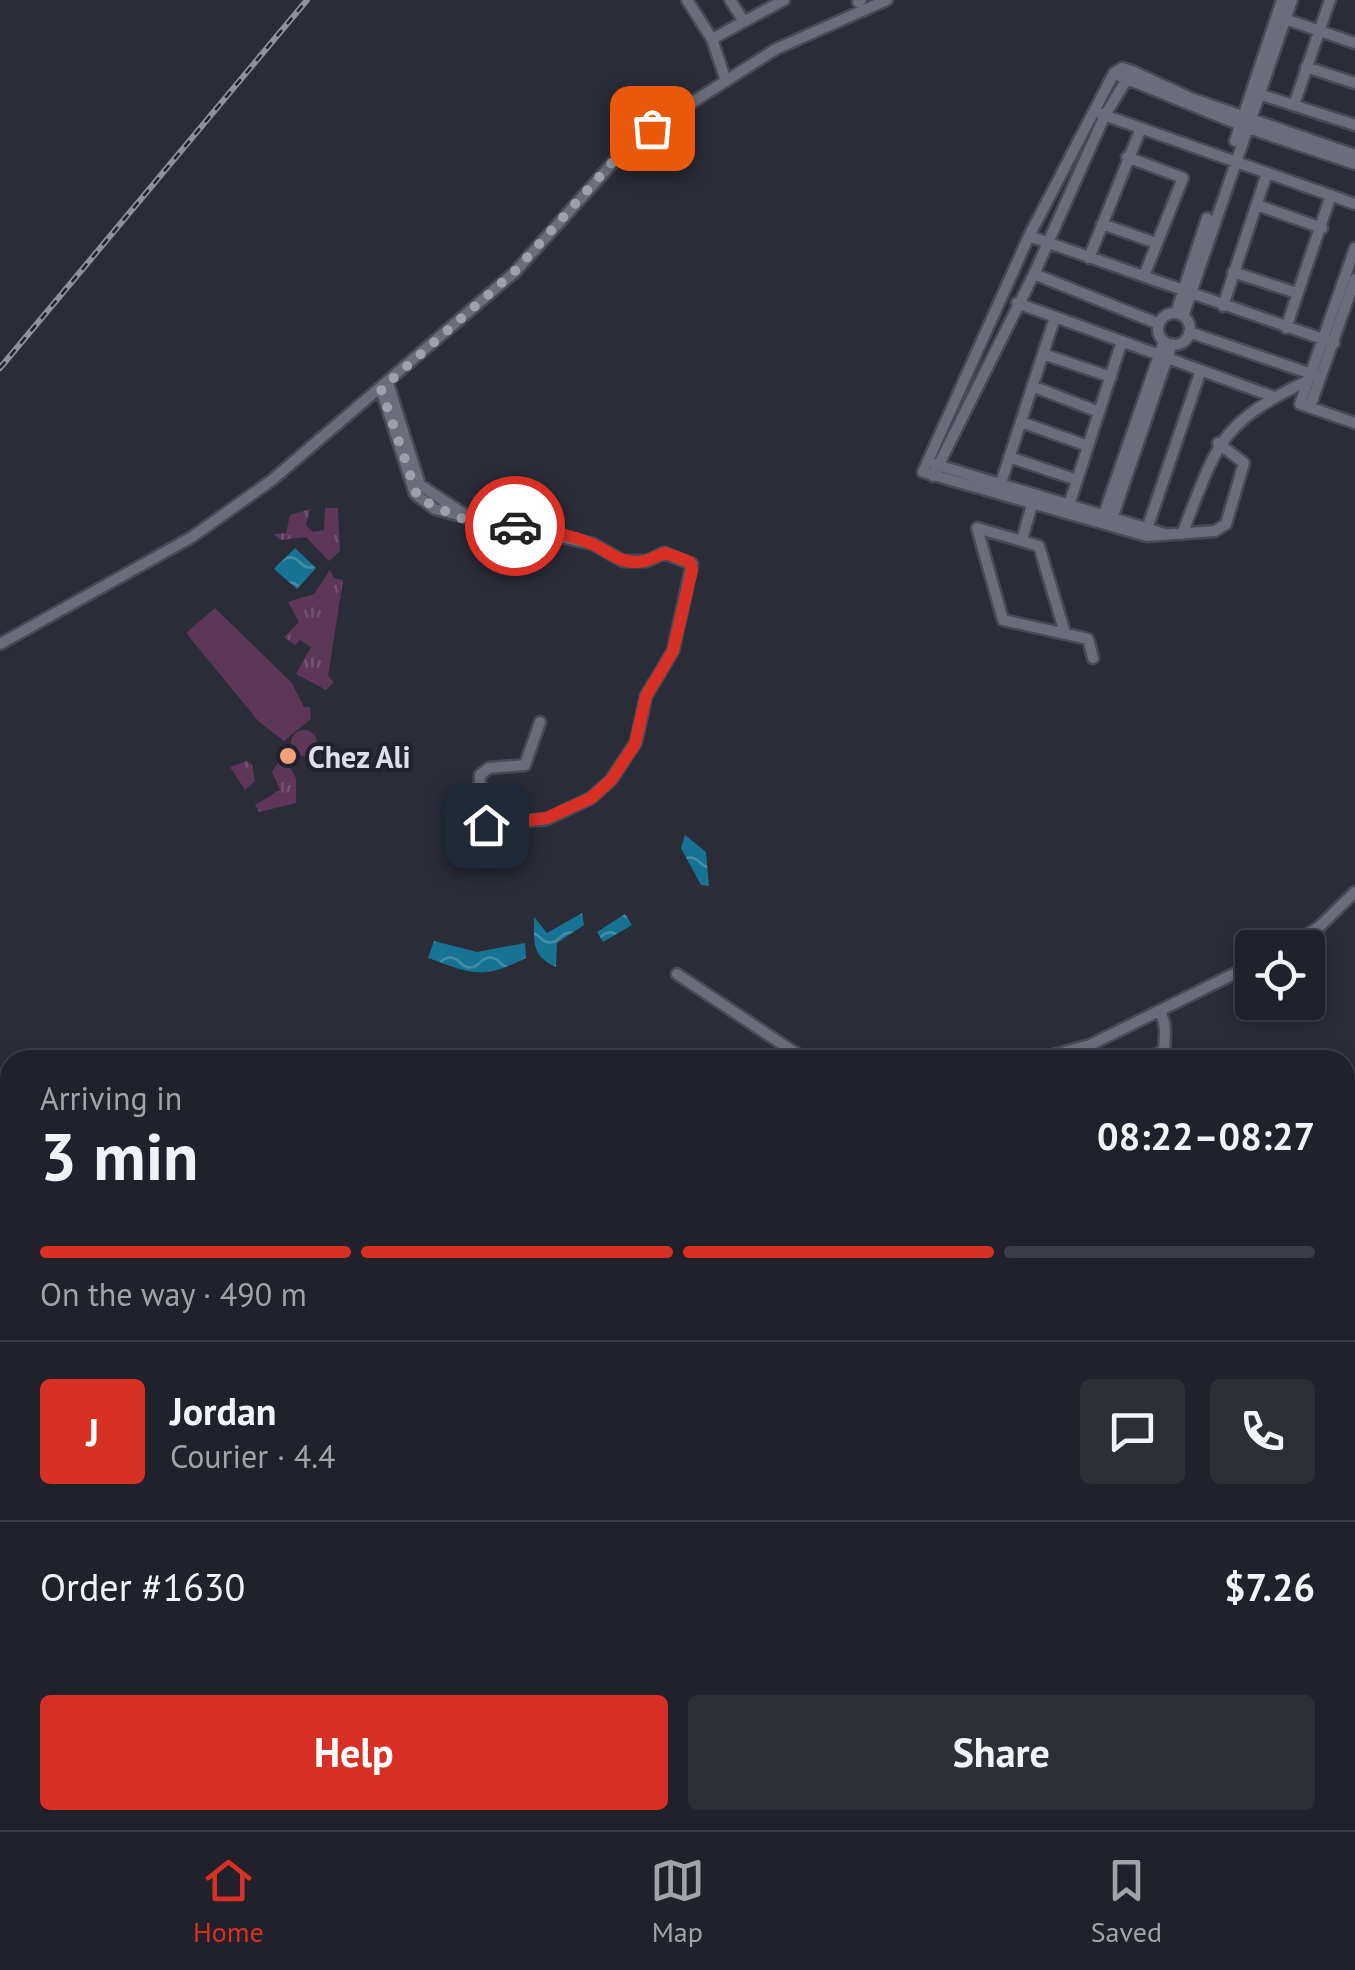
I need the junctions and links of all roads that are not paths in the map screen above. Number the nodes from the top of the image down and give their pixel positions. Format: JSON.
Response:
{"nodes":[{"id":1,"x":686,"y":0,"type":"edge"},
{"id":2,"x":730,"y":0,"type":"edge"},
{"id":3,"x":887,"y":0,"type":"edge"},
{"id":4,"x":1282,"y":0,"type":"edge"},
{"id":5,"x":1292,"y":0,"type":"edge"},
{"id":6,"x":1330,"y":0,"type":"edge"},
{"id":7,"x":778,"y":1,"type":"edge"},
{"id":8,"x":859,"y":4,"type":"edge"},
{"id":9,"x":1281,"y":18,"type":"junction"},
{"id":10,"x":743,"y":20,"type":"junction"},
{"id":11,"x":1317,"y":30,"type":"junction"},
{"id":12,"x":712,"y":39,"type":"junction"},
{"id":13,"x":1355,"y":42,"type":"edge"},
{"id":14,"x":1306,"y":67,"type":"junction"},
{"id":15,"x":1124,"y":74,"type":"junction"},
{"id":16,"x":726,"y":81,"type":"junction"},
{"id":17,"x":1355,"y":83,"type":"edge"},
{"id":18,"x":1260,"y":94,"type":"junction"},
{"id":19,"x":1294,"y":106,"type":"junction"},
{"id":20,"x":1092,"y":111,"type":"junction"},
{"id":21,"x":1105,"y":116,"type":"junction"},
{"id":22,"x":1246,"y":122,"type":"junction"},
{"id":23,"x":1355,"y":125,"type":"edge"},
{"id":24,"x":1142,"y":128,"type":"junction"},
{"id":25,"x":1076,"y":144,"type":"junction"},
{"id":26,"x":1089,"y":150,"type":"junction"},
{"id":27,"x":1355,"y":155,"type":"edge"},
{"id":28,"x":1127,"y":157,"type":"junction"},
{"id":29,"x":1230,"y":160,"type":"junction"},
{"id":30,"x":1355,"y":164,"type":"edge"},
{"id":31,"x":1268,"y":173,"type":"junction"},
{"id":32,"x":1060,"y":174,"type":"junction"},
{"id":33,"x":1076,"y":180,"type":"junction"},
{"id":34,"x":1331,"y":195,"type":"junction"},
{"id":35,"x":1355,"y":204,"type":"edge"},
{"id":36,"x":1257,"y":205,"type":"junction"},
{"id":37,"x":1045,"y":206,"type":"junction"},
{"id":38,"x":1062,"y":212,"type":"junction"},
{"id":39,"x":1102,"y":224,"type":"junction"},
{"id":40,"x":1322,"y":228,"type":"junction"},
{"id":41,"x":1028,"y":236,"type":"junction"},
{"id":42,"x":1156,"y":242,"type":"junction"},
{"id":43,"x":1048,"y":243,"type":"junction"},
{"id":44,"x":1355,"y":248,"type":"edge"},
{"id":45,"x":1090,"y":258,"type":"junction"},
{"id":46,"x":1233,"y":272,"type":"junction"},
{"id":47,"x":1012,"y":274,"type":"junction"},
{"id":48,"x":1144,"y":276,"type":"junction"},
{"id":49,"x":1031,"y":278,"type":"junction"},
{"id":50,"x":1355,"y":279,"type":"edge"},
{"id":51,"x":1185,"y":292,"type":"junction"},
{"id":52,"x":1297,"y":292,"type":"junction"},
{"id":53,"x":998,"y":305,"type":"junction"},
{"id":54,"x":1223,"y":306,"type":"junction"},
{"id":55,"x":1015,"y":307,"type":"junction"},
{"id":56,"x":1179,"y":314,"type":"junction"},
{"id":57,"x":1055,"y":316,"type":"junction"},
{"id":58,"x":1158,"y":324,"type":"junction"},
{"id":59,"x":1286,"y":328,"type":"junction"},
{"id":60,"x":1189,"y":332,"type":"junction"},
{"id":61,"x":984,"y":336,"type":"junction"},
{"id":62,"x":1122,"y":342,"type":"junction"},
{"id":63,"x":1329,"y":342,"type":"junction"},
{"id":64,"x":1168,"y":343,"type":"junction"},
{"id":65,"x":997,"y":344,"type":"junction"},
{"id":66,"x":1043,"y":354,"type":"junction"},
{"id":67,"x":1163,"y":356,"type":"junction"},
{"id":68,"x":969,"y":370,"type":"junction"},
{"id":69,"x":1200,"y":370,"type":"junction"},
{"id":70,"x":982,"y":375,"type":"junction"},
{"id":71,"x":1111,"y":377,"type":"junction"},
{"id":72,"x":1313,"y":377,"type":"junction"},
{"id":73,"x":384,"y":386,"type":"junction"},
{"id":74,"x":1032,"y":386,"type":"junction"},
{"id":75,"x":1274,"y":397,"type":"junction"},
{"id":76,"x":961,"y":402,"type":"junction"},
{"id":77,"x":1099,"y":412,"type":"junction"},
{"id":78,"x":1021,"y":422,"type":"junction"},
{"id":79,"x":1355,"y":423,"type":"edge"},
{"id":80,"x":1218,"y":443,"type":"junction"},
{"id":81,"x":1088,"y":446,"type":"junction"},
{"id":82,"x":1010,"y":457,"type":"junction"},
{"id":83,"x":933,"y":468,"type":"junction"},
{"id":84,"x":1076,"y":480,"type":"junction"},
{"id":85,"x":1000,"y":486,"type":"junction"},
{"id":86,"x":1034,"y":500,"type":"junction"},
{"id":87,"x":1069,"y":504,"type":"junction"},
{"id":88,"x":1108,"y":515,"type":"junction"},
{"id":89,"x":1148,"y":526,"type":"junction"},
{"id":90,"x":1163,"y":533,"type":"junction"},
{"id":91,"x":1182,"y":534,"type":"junction"},
{"id":92,"x":1022,"y":540,"type":"junction"},
{"id":93,"x":1064,"y":633,"type":"junction"},
{"id":94,"x":0,"y":644,"type":"edge"},
{"id":95,"x":1093,"y":658,"type":"dead end"},
{"id":96,"x":540,"y":722,"type":"dead end"},
{"id":97,"x":1355,"y":892,"type":"edge"},
{"id":98,"x":1313,"y":930,"type":"edge"},
{"id":99,"x":677,"y":974,"type":"dead end"},
{"id":100,"x":1235,"y":974,"type":"edge"},
{"id":101,"x":1160,"y":1011,"type":"junction"},
{"id":102,"x":1090,"y":1045,"type":"junction"},
{"id":103,"x":791,"y":1050,"type":"edge"},
{"id":104,"x":1072,"y":1050,"type":"edge"},
{"id":105,"x":1090,"y":1050,"type":"edge"},
{"id":106,"x":1166,"y":1050,"type":"edge"}],
"edges":[{"from":1,"to":12,"type":"street"},
{"from":2,"to":10,"type":"street"},
{"from":3,"to":8,"type":"street"},
{"from":4,"to":9,"type":"street"},
{"from":5,"to":9,"type":"street"},
{"from":6,"to":11,"type":"street"},
{"from":7,"to":10,"type":"street"},
{"from":8,"to":16,"type":"street"},
{"from":9,"to":11,"type":"street"},
{"from":9,"to":18,"type":"street"},
{"from":9,"to":22,"type":"street"},
{"from":10,"to":12,"type":"street"},
{"from":11,"to":13,"type":"street"},
{"from":11,"to":14,"type":"street"},
{"from":12,"to":16,"type":"street"},
{"from":14,"to":17,"type":"street"},
{"from":14,"to":19,"type":"street"},
{"from":15,"to":20,"type":"street"},
{"from":15,"to":21,"type":"street"},
{"from":15,"to":22,"type":"street"},
{"from":16,"to":73,"type":"street"},
{"from":18,"to":19,"type":"street"},
{"from":18,"to":22,"type":"street"},
{"from":19,"to":23,"type":"street"},
{"from":20,"to":21,"type":"street"},
{"from":20,"to":25,"type":"street"},
{"from":21,"to":24,"type":"street"},
{"from":21,"to":26,"type":"street"},
{"from":22,"to":27,"type":"street"},
{"from":22,"to":29,"type":"street"},
{"from":22,"to":30,"type":"street"},
{"from":24,"to":28,"type":"street"},
{"from":24,"to":29,"type":"street"},
{"from":25,"to":26,"type":"street"},
{"from":25,"to":32,"type":"street"},
{"from":26,"to":33,"type":"street"},
{"from":28,"to":39,"type":"street"},
{"from":28,"to":42,"type":"street"},
{"from":29,"to":31,"type":"street"},
{"from":29,"to":51,"type":"street"},
{"from":31,"to":34,"type":"street"},
{"from":31,"to":36,"type":"street"},
{"from":32,"to":33,"type":"street"},
{"from":32,"to":37,"type":"street"},
{"from":33,"to":38,"type":"street"},
{"from":34,"to":35,"type":"street"},
{"from":34,"to":40,"type":"street"},
{"from":36,"to":40,"type":"street"},
{"from":36,"to":46,"type":"street"},
{"from":37,"to":38,"type":"street"},
{"from":37,"to":41,"type":"street"},
{"from":38,"to":43,"type":"street"},
{"from":39,"to":42,"type":"street"},
{"from":39,"to":45,"type":"street"},
{"from":40,"to":52,"type":"street"},
{"from":41,"to":43,"type":"street"},
{"from":41,"to":47,"type":"street"},
{"from":42,"to":48,"type":"street"},
{"from":43,"to":45,"type":"street"},
{"from":43,"to":49,"type":"street"},
{"from":44,"to":63,"type":"street"},
{"from":45,"to":48,"type":"street"},
{"from":46,"to":52,"type":"street"},
{"from":46,"to":54,"type":"street"},
{"from":47,"to":49,"type":"street"},
{"from":47,"to":53,"type":"street"},
{"from":48,"to":51,"type":"street"},
{"from":49,"to":55,"type":"street"},
{"from":49,"to":58,"type":"street"},
{"from":50,"to":63,"type":"street"},
{"from":51,"to":54,"type":"street"},
{"from":51,"to":56,"type":"street"},
{"from":52,"to":59,"type":"street"},
{"from":53,"to":55,"type":"street"},
{"from":53,"to":61,"type":"street"},
{"from":54,"to":59,"type":"street"},
{"from":55,"to":57,"type":"street"},
{"from":55,"to":65,"type":"street"},
{"from":56,"to":58,"type":"street"},
{"from":56,"to":60,"type":"street"},
{"from":57,"to":62,"type":"street"},
{"from":57,"to":66,"type":"street"},
{"from":58,"to":64,"type":"street"},
{"from":59,"to":63,"type":"street"},
{"from":60,"to":64,"type":"street"},
{"from":60,"to":72,"type":"street"},
{"from":61,"to":65,"type":"street"},
{"from":61,"to":68,"type":"street"},
{"from":62,"to":67,"type":"street"},
{"from":62,"to":71,"type":"street"},
{"from":63,"to":72,"type":"street"},
{"from":64,"to":67,"type":"street"},
{"from":65,"to":70,"type":"street"},
{"from":66,"to":71,"type":"street"},
{"from":66,"to":74,"type":"street"},
{"from":67,"to":69,"type":"street"},
{"from":67,"to":88,"type":"street"},
{"from":68,"to":70,"type":"street"},
{"from":68,"to":76,"type":"street"},
{"from":69,"to":75,"type":"street"},
{"from":69,"to":89,"type":"street"},
{"from":70,"to":76,"type":"street"},
{"from":71,"to":77,"type":"street"},
{"from":72,"to":75,"type":"street"},
{"from":72,"to":79,"type":"street"},
{"from":73,"to":94,"type":"street"},
{"from":73,"to":96,"type":"street"},
{"from":74,"to":77,"type":"street"},
{"from":74,"to":78,"type":"street"},
{"from":75,"to":80,"type":"street"},
{"from":76,"to":83,"type":"street"},
{"from":77,"to":81,"type":"street"},
{"from":78,"to":81,"type":"street"},
{"from":78,"to":82,"type":"street"},
{"from":80,"to":91,"type":"street"},
{"from":80,"to":91,"type":"street"},
{"from":81,"to":84,"type":"street"},
{"from":82,"to":84,"type":"street"},
{"from":82,"to":85,"type":"street"},
{"from":83,"to":85,"type":"street"},
{"from":83,"to":86,"type":"street"},
{"from":84,"to":87,"type":"street"},
{"from":85,"to":86,"type":"street"},
{"from":86,"to":87,"type":"street"},
{"from":86,"to":90,"type":"street"},
{"from":86,"to":92,"type":"street"},
{"from":87,"to":88,"type":"street"},
{"from":88,"to":89,"type":"street"},
{"from":89,"to":90,"type":"street"},
{"from":90,"to":91,"type":"street"},
{"from":92,"to":93,"type":"street"},
{"from":92,"to":93,"type":"street"},
{"from":93,"to":95,"type":"street"},
{"from":97,"to":98,"type":"street"},
{"from":99,"to":103,"type":"street"},
{"from":100,"to":101,"type":"street"},
{"from":101,"to":102,"type":"street"},
{"from":101,"to":106,"type":"street"},
{"from":102,"to":104,"type":"street"},
{"from":102,"to":105,"type":"street"}]}
